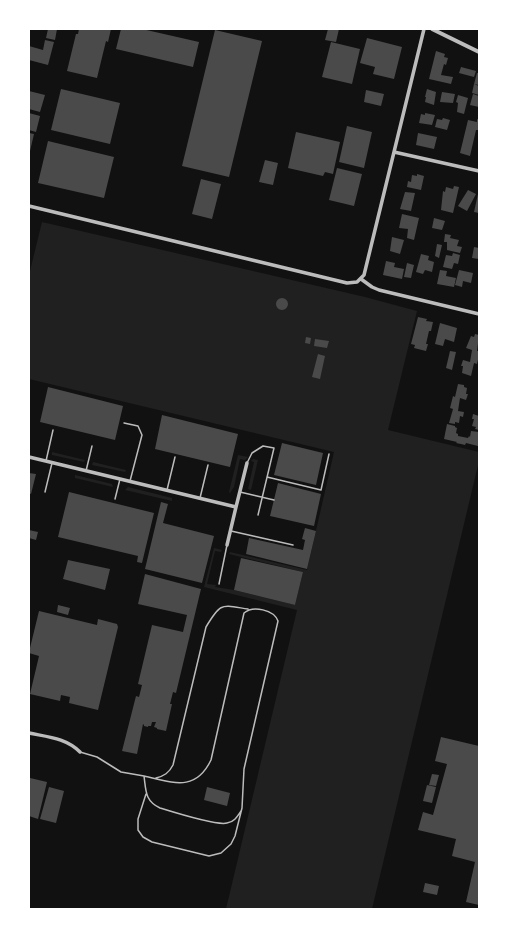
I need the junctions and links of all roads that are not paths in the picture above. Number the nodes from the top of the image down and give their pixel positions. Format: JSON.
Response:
{"nodes":[{"id":1,"x":424,"y":29,"type":"edge"},
{"id":2,"x":432,"y":29,"type":"edge"},
{"id":3,"x":479,"y":52,"type":"edge"},
{"id":4,"x":394,"y":152,"type":"junction"},
{"id":5,"x":479,"y":171,"type":"edge"},
{"id":6,"x":29,"y":206,"type":"edge"},
{"id":7,"x":361,"y":279,"type":"junction"},
{"id":8,"x":479,"y":314,"type":"edge"},
{"id":9,"x":124,"y":423,"type":"dead end"},
{"id":10,"x":53,"y":430,"type":"dead end"},
{"id":11,"x":92,"y":446,"type":"dead end"},
{"id":12,"x":329,"y":454,"type":"dead end"},
{"id":13,"x":29,"y":457,"type":"edge"},
{"id":14,"x":175,"y":457,"type":"dead end"},
{"id":15,"x":46,"y":461,"type":"junction"},
{"id":16,"x":52,"y":462,"type":"junction"},
{"id":17,"x":247,"y":463,"type":"joint"},
{"id":18,"x":208,"y":465,"type":"dead end"},
{"id":19,"x":86,"y":471,"type":"junction"},
{"id":20,"x":267,"y":477,"type":"junction"},
{"id":21,"x":120,"y":479,"type":"junction"},
{"id":22,"x":130,"y":482,"type":"junction"},
{"id":23,"x":166,"y":490,"type":"junction"},
{"id":24,"x":45,"y":492,"type":"dead end"},
{"id":25,"x":240,"y":492,"type":"junction"},
{"id":26,"x":262,"y":497,"type":"junction"},
{"id":27,"x":200,"y":498,"type":"junction"},
{"id":28,"x":115,"y":499,"type":"dead end"},
{"id":29,"x":274,"y":500,"type":"dead end"},
{"id":30,"x":236,"y":507,"type":"junction"},
{"id":31,"x":258,"y":514,"type":"dead end"},
{"id":32,"x":231,"y":531,"type":"junction"},
{"id":33,"x":227,"y":545,"type":"joint"},
{"id":34,"x":293,"y":545,"type":"dead end"},
{"id":35,"x":219,"y":584,"type":"dead end"},
{"id":36,"x":248,"y":609,"type":"junction"},
{"id":37,"x":29,"y":733,"type":"edge"},
{"id":38,"x":80,"y":752,"type":"joint"},
{"id":39,"x":144,"y":776,"type":"junction"},
{"id":40,"x":154,"y":778,"type":"junction"},
{"id":41,"x":146,"y":794,"type":"junction"},
{"id":42,"x":242,"y":808,"type":"junction"}],
"edges":[{"from":1,"to":4,"type":"street"},
{"from":2,"to":3,"type":"street"},
{"from":4,"to":5,"type":"street"},
{"from":4,"to":7,"type":"street"},
{"from":6,"to":7,"type":"street"},
{"from":7,"to":8,"type":"street"},
{"from":9,"to":22,"type":"lane"},
{"from":10,"to":15,"type":"lane"},
{"from":11,"to":19,"type":"lane"},
{"from":12,"to":20,"type":"lane"},
{"from":13,"to":15,"type":"street"},
{"from":14,"to":23,"type":"lane"},
{"from":15,"to":16,"type":"street"},
{"from":16,"to":19,"type":"street"},
{"from":16,"to":24,"type":"lane"},
{"from":17,"to":20,"type":"lane"},
{"from":17,"to":25,"type":"street"},
{"from":18,"to":27,"type":"lane"},
{"from":19,"to":21,"type":"street"},
{"from":20,"to":26,"type":"lane"},
{"from":21,"to":22,"type":"street"},
{"from":21,"to":28,"type":"lane"},
{"from":22,"to":23,"type":"street"},
{"from":23,"to":27,"type":"street"},
{"from":25,"to":26,"type":"lane"},
{"from":25,"to":30,"type":"street"},
{"from":26,"to":29,"type":"lane"},
{"from":26,"to":31,"type":"lane"},
{"from":27,"to":30,"type":"street"},
{"from":30,"to":32,"type":"street"},
{"from":32,"to":33,"type":"street"},
{"from":32,"to":34,"type":"lane"},
{"from":33,"to":35,"type":"lane"},
{"from":36,"to":40,"type":"lane"},
{"from":36,"to":40,"type":"lane"},
{"from":36,"to":42,"type":"lane"},
{"from":37,"to":38,"type":"street"},
{"from":38,"to":39,"type":"lane"},
{"from":39,"to":40,"type":"lane"},
{"from":39,"to":41,"type":"lane"},
{"from":41,"to":42,"type":"lane"},
{"from":41,"to":42,"type":"lane"}]}
